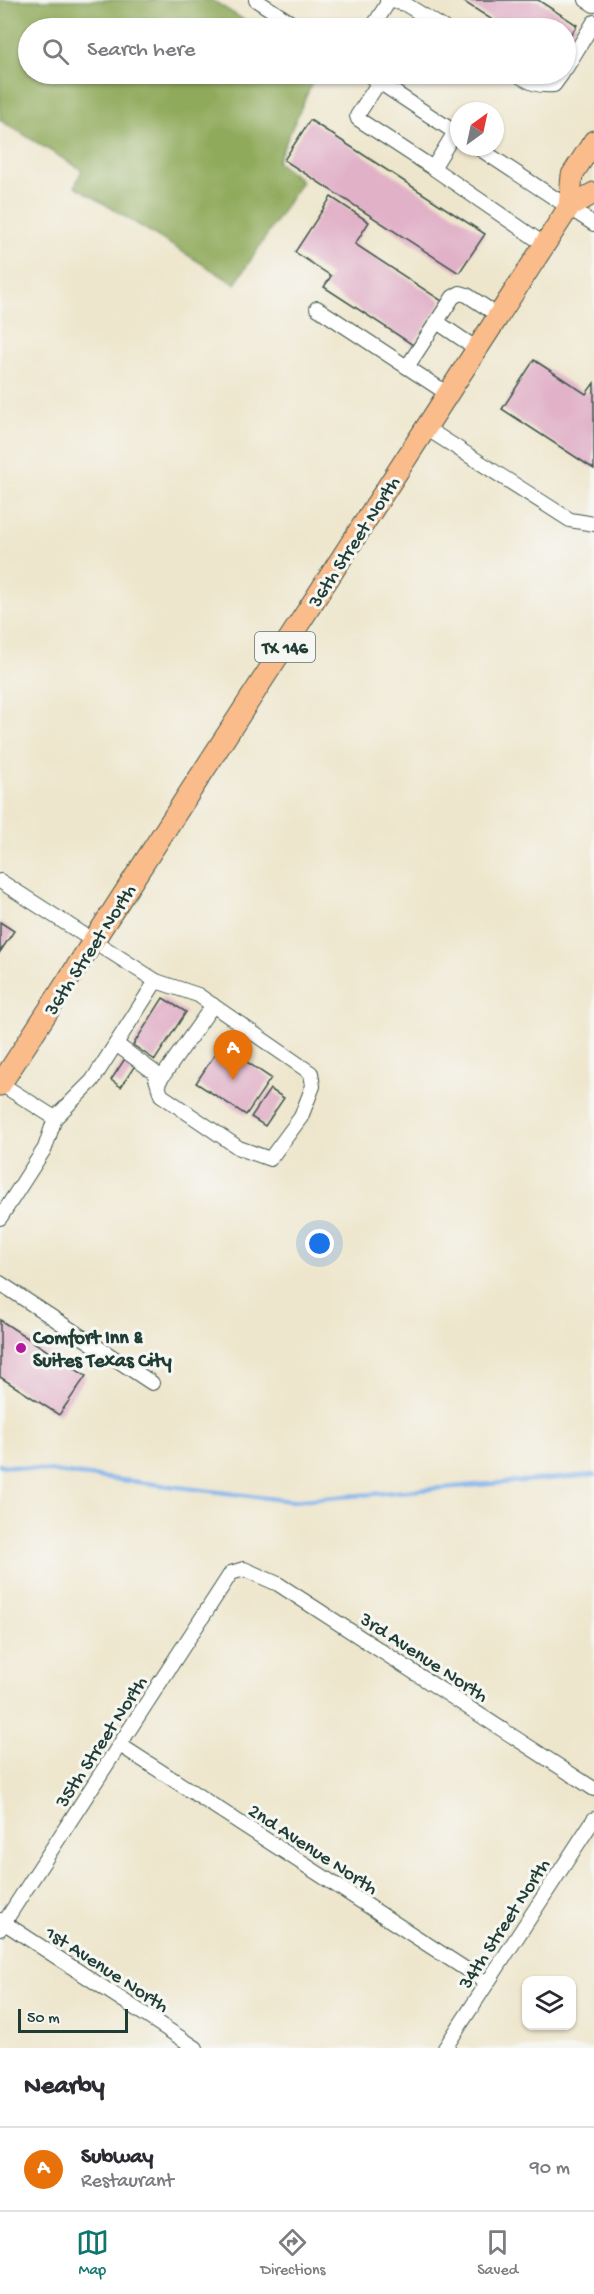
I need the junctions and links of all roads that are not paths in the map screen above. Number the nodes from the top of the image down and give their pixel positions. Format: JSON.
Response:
{"nodes":[{"id":1,"x":256,"y":0,"type":"edge"},
{"id":2,"x":586,"y":0,"type":"edge"},
{"id":3,"x":388,"y":1,"type":"edge"},
{"id":4,"x":594,"y":5,"type":"edge"},
{"id":5,"x":284,"y":18,"type":"edge"},
{"id":6,"x":378,"y":18,"type":"edge"},
{"id":7,"x":428,"y":18,"type":"edge"},
{"id":8,"x":594,"y":22,"type":"edge"},
{"id":9,"x":576,"y":52,"type":"edge"},
{"id":10,"x":378,"y":84,"type":"edge"},
{"id":11,"x":382,"y":84,"type":"edge"},
{"id":12,"x":533,"y":84,"type":"edge"},
{"id":13,"x":555,"y":84,"type":"edge"},
{"id":14,"x":450,"y":129,"type":"edge"},
{"id":15,"x":594,"y":141,"type":"edge"},
{"id":16,"x":450,"y":144,"type":"edge"},
{"id":17,"x":491,"y":156,"type":"edge"},
{"id":18,"x":433,"y":168,"type":"junction"},
{"id":19,"x":594,"y":193,"type":"edge"},
{"id":20,"x":569,"y":207,"type":"junction"},
{"id":21,"x":594,"y":224,"type":"edge"},
{"id":22,"x":544,"y":245,"type":"junction"},
{"id":23,"x":318,"y":308,"type":"dead end"},
{"id":24,"x":499,"y":316,"type":"junction"},
{"id":25,"x":437,"y":322,"type":"junction"},
{"id":26,"x":477,"y":349,"type":"junction"},
{"id":27,"x":407,"y":367,"type":"junction"},
{"id":28,"x":448,"y":394,"type":"junction"},
{"id":29,"x":426,"y":428,"type":"junction"},
{"id":30,"x":594,"y":524,"type":"edge"},
{"id":31,"x":0,"y":881,"type":"edge"},
{"id":32,"x":95,"y":941,"type":"junction"},
{"id":33,"x":156,"y":981,"type":"junction"},
{"id":34,"x":213,"y":1005,"type":"junction"},
{"id":35,"x":116,"y":1044,"type":"junction"},
{"id":36,"x":158,"y":1083,"type":"junction"},
{"id":37,"x":0,"y":1085,"type":"edge"},
{"id":38,"x":55,"y":1118,"type":"junction"},
{"id":39,"x":0,"y":1218,"type":"edge"},
{"id":40,"x":0,"y":1283,"type":"edge"},
{"id":41,"x":152,"y":1383,"type":"dead end"},
{"id":42,"x":231,"y":1573,"type":"joint"},
{"id":43,"x":120,"y":1745,"type":"junction"},
{"id":44,"x":594,"y":1789,"type":"edge"},
{"id":45,"x":594,"y":1819,"type":"edge"},
{"id":46,"x":1,"y":1924,"type":"edge"},
{"id":47,"x":487,"y":1983,"type":"junction"},
{"id":48,"x":196,"y":2048,"type":"edge"},
{"id":49,"x":445,"y":2048,"type":"edge"}],
"edges":[{"from":1,"to":5,"type":"street"},
{"from":2,"to":4,"type":"street"},
{"from":3,"to":6,"type":"street"},
{"from":3,"to":7,"type":"street"},
{"from":8,"to":9,"type":"street"},
{"from":10,"to":18,"type":"street"},
{"from":11,"to":14,"type":"street"},
{"from":12,"to":13,"type":"street"},
{"from":15,"to":20,"type":"highway","number":"TX 146"},
{"from":16,"to":18,"type":"street"},
{"from":17,"to":20,"type":"street"},
{"from":18,"to":22,"type":"street"},
{"from":19,"to":20,"type":"highway","number":"TX 146"},
{"from":20,"to":21,"type":"street"},
{"from":20,"to":22,"type":"highway","name":"36th Street North","number":"TX 146"},
{"from":22,"to":24,"type":"highway","name":"36th Street North","number":"TX 146"},
{"from":23,"to":27,"type":"street"},
{"from":24,"to":25,"type":"street"},
{"from":24,"to":26,"type":"highway","name":"36th Street North","number":"TX 146"},
{"from":25,"to":26,"type":"street"},
{"from":25,"to":27,"type":"street"},
{"from":26,"to":28,"type":"highway","name":"36th Street North","number":"TX 146"},
{"from":27,"to":28,"type":"street"},
{"from":28,"to":29,"type":"highway","name":"36th Street North","number":"TX 146"},
{"from":29,"to":30,"type":"street"},
{"from":29,"to":32,"type":"highway","name":"36th Street North","number":"TX 146"},
{"from":31,"to":32,"type":"street"},
{"from":32,"to":33,"type":"street"},
{"from":32,"to":37,"type":"highway","name":"36th Street North","number":"TX 146"},
{"from":33,"to":34,"type":"street"},
{"from":33,"to":35,"type":"street"},
{"from":34,"to":36,"type":"street"},
{"from":34,"to":36,"type":"street"},
{"from":35,"to":36,"type":"street"},
{"from":35,"to":38,"type":"street"},
{"from":37,"to":38,"type":"street"},
{"from":38,"to":39,"type":"street"},
{"from":40,"to":41,"type":"street"},
{"from":42,"to":43,"type":"street","name":"35th Street North"},
{"from":42,"to":44,"type":"street","name":"3rd Avenue North"},
{"from":43,"to":46,"type":"street","name":"35th Street North"},
{"from":43,"to":47,"type":"street","name":"2nd Avenue North"},
{"from":45,"to":47,"type":"street","name":"34th Street North"},
{"from":46,"to":48,"type":"street","name":"1st Avenue North"},
{"from":47,"to":49,"type":"street","name":"34th Street North"}]}
